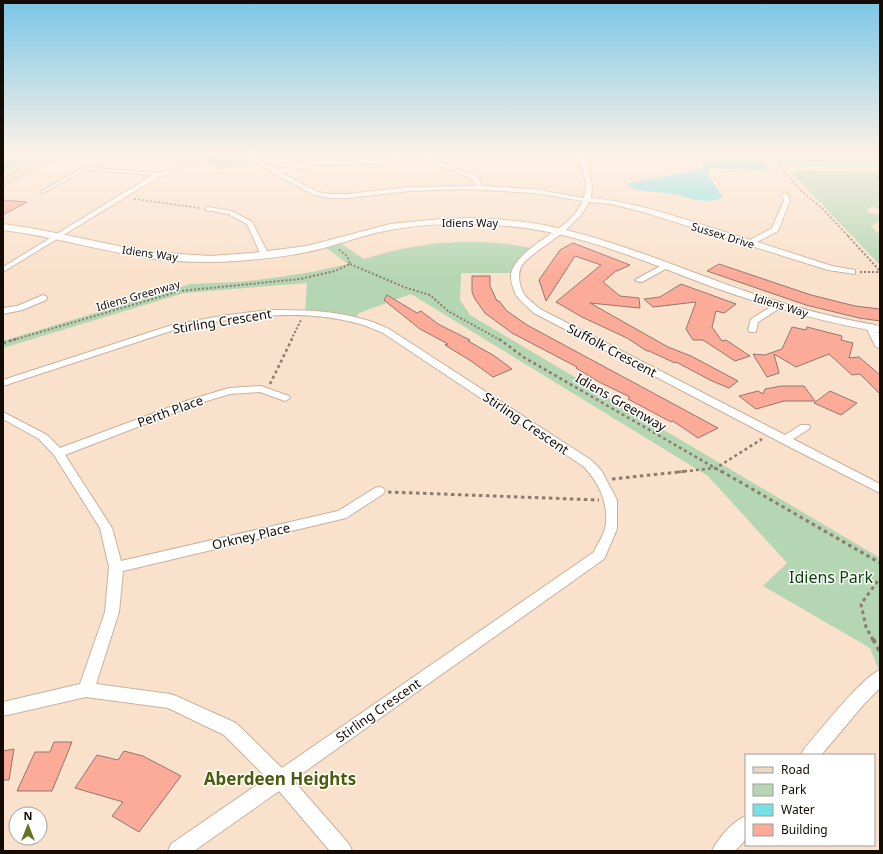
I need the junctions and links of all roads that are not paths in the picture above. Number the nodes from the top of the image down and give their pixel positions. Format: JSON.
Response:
{"nodes":[{"id":1,"x":785,"y":194,"type":"dead end"},
{"id":2,"x":124,"y":195,"type":"edge"},
{"id":3,"x":322,"y":195,"type":"edge"},
{"id":4,"x":343,"y":195,"type":"edge"},
{"id":5,"x":557,"y":195,"type":"edge"},
{"id":6,"x":587,"y":195,"type":"edge"},
{"id":7,"x":587,"y":200,"type":"junction"},
{"id":8,"x":208,"y":209,"type":"road end"},
{"id":9,"x":3,"y":227,"type":"edge"},
{"id":10,"x":561,"y":231,"type":"junction"},
{"id":11,"x":60,"y":236,"type":"junction"},
{"id":12,"x":750,"y":243,"type":"junction"},
{"id":13,"x":265,"y":255,"type":"junction"},
{"id":14,"x":667,"y":266,"type":"junction"},
{"id":15,"x":3,"y":270,"type":"edge"},
{"id":16,"x":852,"y":272,"type":"road end"},
{"id":17,"x":640,"y":280,"type":"dead end"},
{"id":18,"x":43,"y":298,"type":"dead end"},
{"id":19,"x":777,"y":306,"type":"junction"},
{"id":20,"x":3,"y":311,"type":"edge"},
{"id":21,"x":875,"y":328,"type":"edge"},
{"id":22,"x":753,"y":330,"type":"dead end"},
{"id":23,"x":880,"y":346,"type":"edge"},
{"id":24,"x":3,"y":383,"type":"edge"},
{"id":25,"x":285,"y":398,"type":"dead end"},
{"id":26,"x":3,"y":415,"type":"edge"},
{"id":27,"x":805,"y":427,"type":"dead end"},
{"id":28,"x":784,"y":440,"type":"junction"},
{"id":29,"x":58,"y":453,"type":"junction"},
{"id":30,"x":880,"y":490,"type":"edge"},
{"id":31,"x":379,"y":491,"type":"road end"},
{"id":32,"x":116,"y":567,"type":"junction"},
{"id":33,"x":880,"y":677,"type":"edge"},
{"id":34,"x":86,"y":690,"type":"junction"},
{"id":35,"x":3,"y":708,"type":"edge"},
{"id":36,"x":811,"y":754,"type":"edge"},
{"id":37,"x":280,"y":778,"type":"junction"},
{"id":38,"x":745,"y":826,"type":"edge"},
{"id":39,"x":178,"y":851,"type":"edge"},
{"id":40,"x":342,"y":851,"type":"edge"},
{"id":41,"x":722,"y":851,"type":"edge"}],
"edges":[{"from":1,"to":12,"type":"street"},
{"from":2,"to":11,"type":"street"},
{"from":3,"to":4,"type":"street","name":"Sussex Drive"},
{"from":5,"to":7,"type":"street","name":"Sussex Drive"},
{"from":6,"to":7,"type":"street"},
{"from":7,"to":10,"type":"street"},
{"from":7,"to":12,"type":"street","name":"Sussex Drive"},
{"from":8,"to":13,"type":"street"},
{"from":9,"to":11,"type":"street","name":"Idiens Way"},
{"from":10,"to":13,"type":"street","name":"Idiens Way"},
{"from":10,"to":14,"type":"street","name":"Idiens Way"},
{"from":10,"to":28,"type":"street","name":"Suffolk Crescent"},
{"from":11,"to":13,"type":"street","name":"Idiens Way"},
{"from":11,"to":15,"type":"street"},
{"from":12,"to":16,"type":"street","name":"Sussex Drive"},
{"from":14,"to":17,"type":"street"},
{"from":14,"to":19,"type":"street","name":"Idiens Way"},
{"from":18,"to":20,"type":"street"},
{"from":19,"to":21,"type":"street","name":"Idiens Way"},
{"from":19,"to":22,"type":"street"},
{"from":21,"to":23,"type":"street"},
{"from":24,"to":37,"type":"street","name":"Stirling Crescent"},
{"from":25,"to":29,"type":"street","name":"Perth Place"},
{"from":26,"to":29,"type":"street"},
{"from":27,"to":28,"type":"street"},
{"from":28,"to":30,"type":"street","name":"Suffolk Crescent"},
{"from":29,"to":32,"type":"street"},
{"from":31,"to":32,"type":"street","name":"Orkney Place"},
{"from":32,"to":34,"type":"street"},
{"from":33,"to":36,"type":"street"},
{"from":34,"to":35,"type":"street"},
{"from":34,"to":37,"type":"street"},
{"from":37,"to":39,"type":"street","name":"Stirling Crescent"},
{"from":37,"to":40,"type":"street"},
{"from":38,"to":41,"type":"street"}]}
